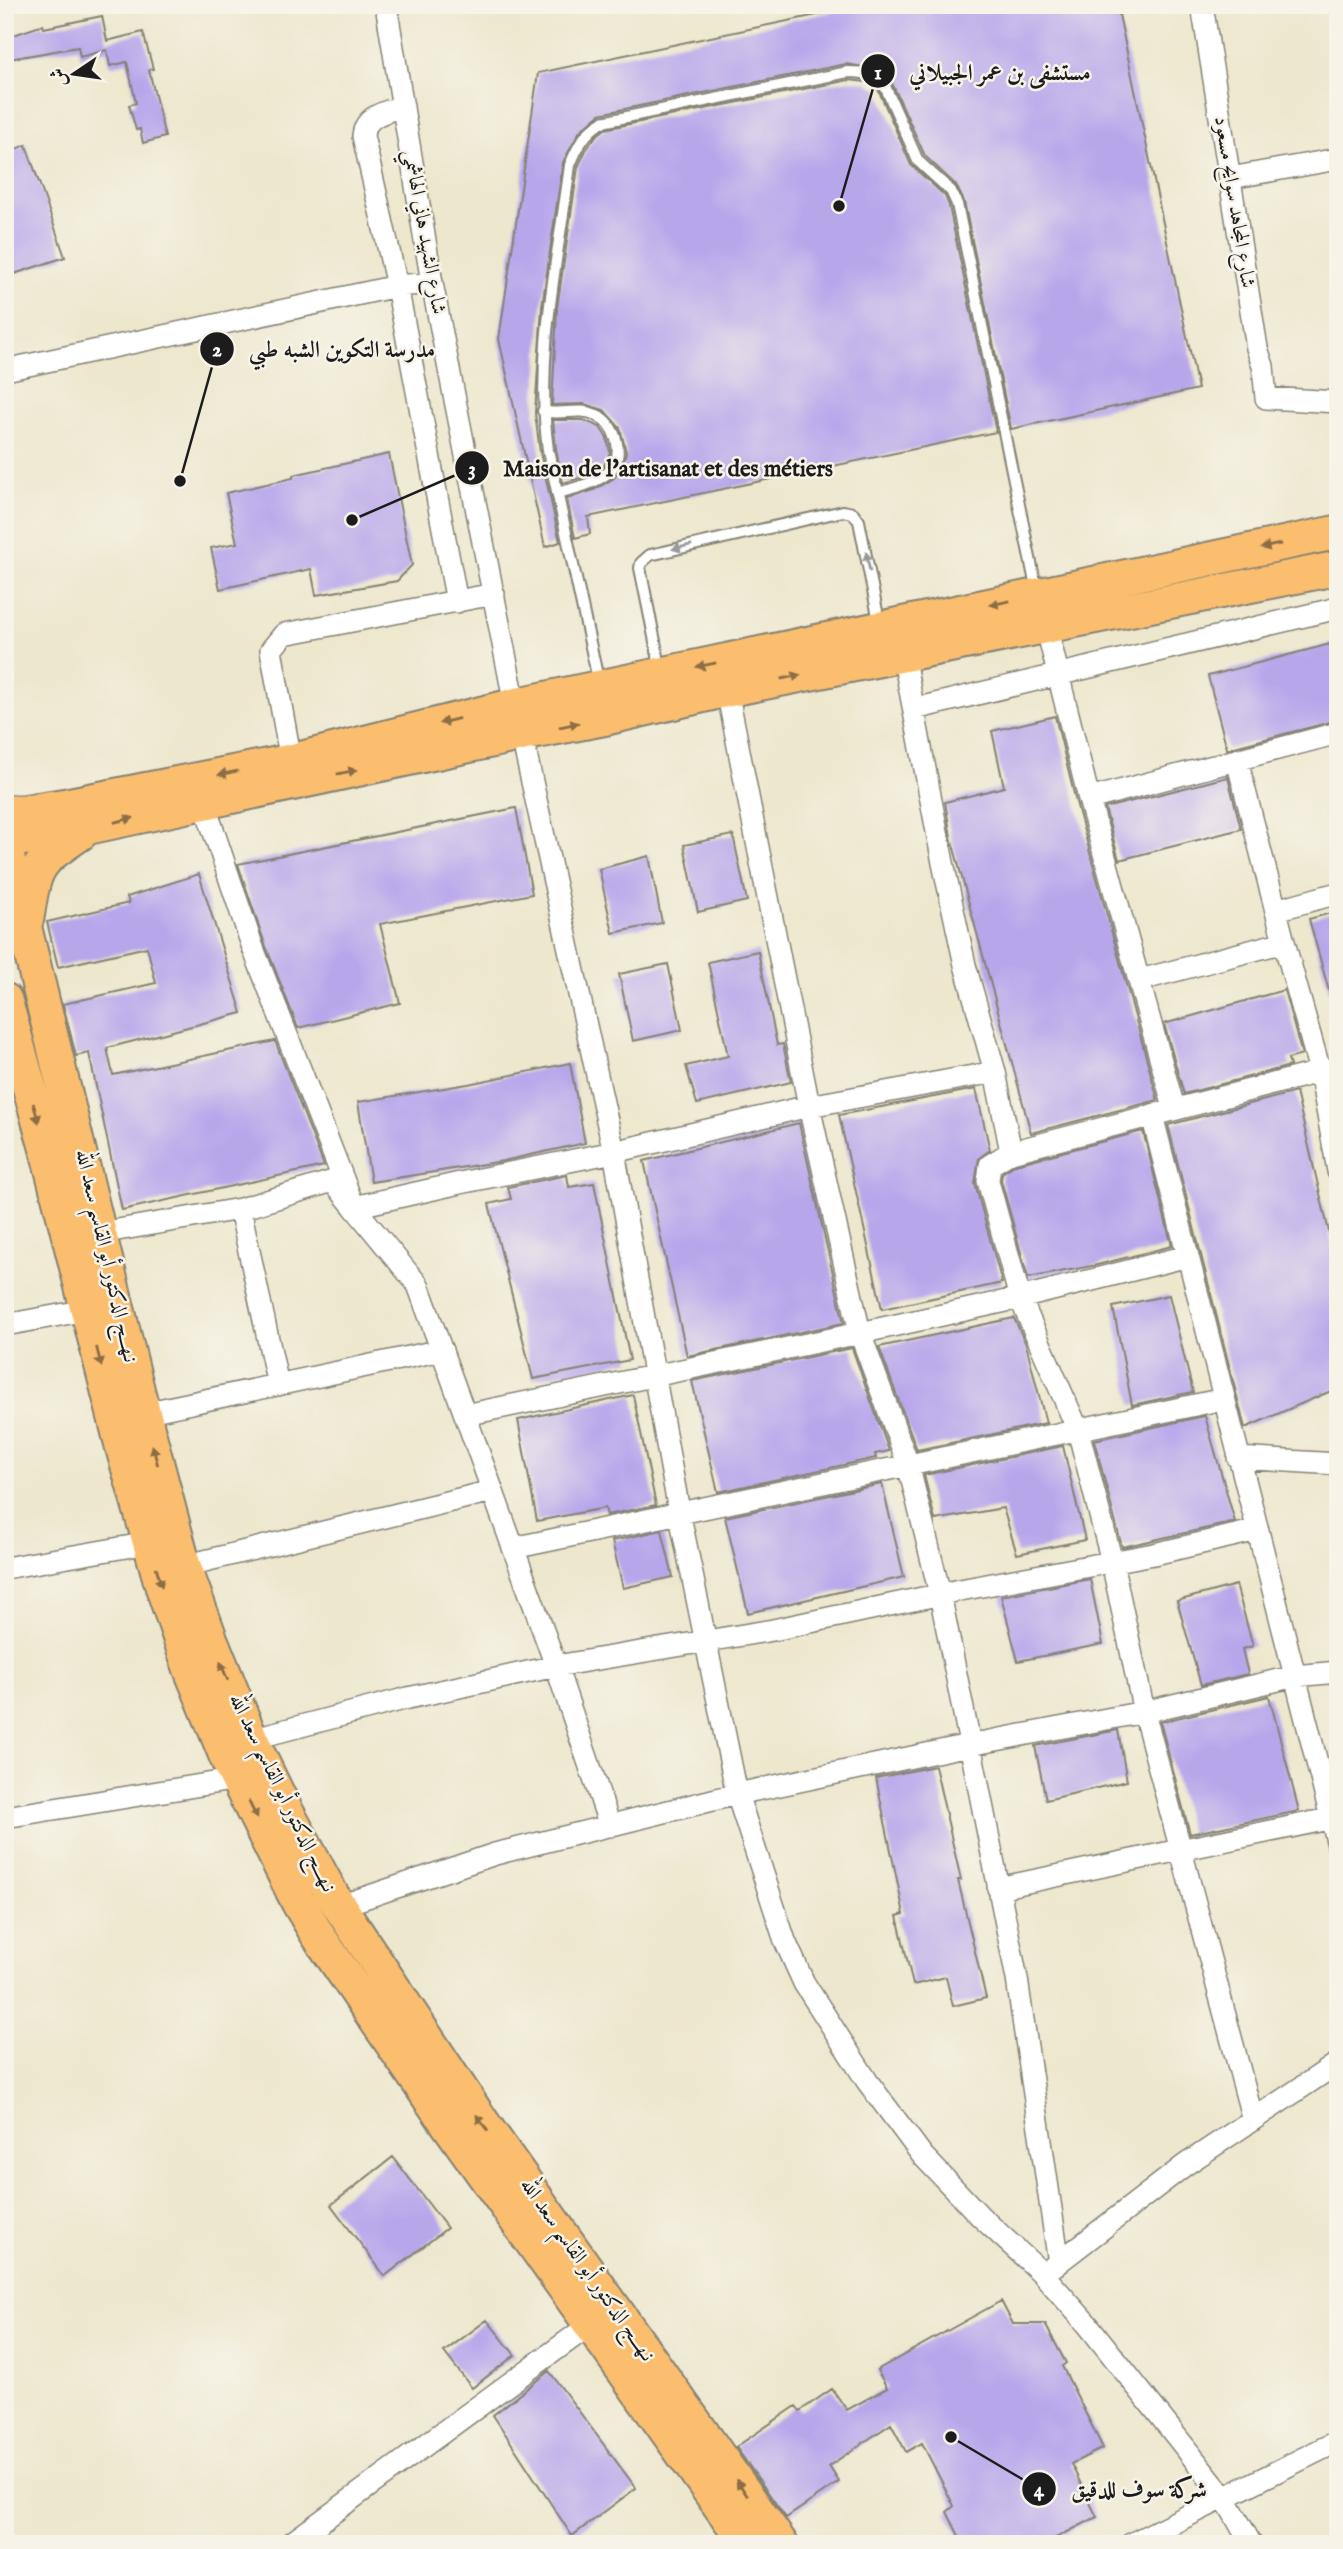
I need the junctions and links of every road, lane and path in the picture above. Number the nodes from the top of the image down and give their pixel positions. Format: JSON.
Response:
{"nodes":[{"id":1,"x":386,"y":5,"type":"edge"},
{"id":2,"x":1202,"y":5,"type":"edge"},
{"id":3,"x":403,"y":106,"type":"junction"},
{"id":4,"x":1338,"y":159,"type":"edge"},
{"id":5,"x":1230,"y":178,"type":"junction"},
{"id":6,"x":432,"y":283,"type":"junction"},
{"id":7,"x":397,"y":286,"type":"junction"},
{"id":8,"x":5,"y":370,"type":"edge"},
{"id":9,"x":1338,"y":402,"type":"edge"},
{"id":10,"x":543,"y":411,"type":"junction"},
{"id":11,"x":557,"y":493,"type":"junction"},
{"id":12,"x":1338,"y":532,"type":"edge"},
{"id":13,"x":1338,"y":568,"type":"edge"},
{"id":14,"x":494,"y":594,"type":"junction"},
{"id":15,"x":457,"y":602,"type":"junction"},
{"id":16,"x":1338,"y":608,"type":"edge"},
{"id":17,"x":1042,"y":610,"type":"junction"},
{"id":18,"x":881,"y":629,"type":"junction"},
{"id":19,"x":902,"y":654,"type":"junction"},
{"id":20,"x":662,"y":674,"type":"junction"},
{"id":21,"x":1057,"y":676,"type":"junction"},
{"id":22,"x":727,"y":691,"type":"junction"},
{"id":23,"x":604,"y":702,"type":"junction"},
{"id":24,"x":914,"y":709,"type":"junction"},
{"id":25,"x":519,"y":719,"type":"junction"},
{"id":26,"x":1338,"y":733,"type":"edge"},
{"id":27,"x":1237,"y":760,"type":"junction"},
{"id":28,"x":290,"y":761,"type":"junction"},
{"id":29,"x":1088,"y":799,"type":"junction"},
{"id":30,"x":204,"y":803,"type":"junction"},
{"id":31,"x":90,"y":827,"type":"junction"},
{"id":32,"x":6,"y":835,"type":"edge"},
{"id":33,"x":1338,"y":893,"type":"edge"},
{"id":34,"x":1276,"y":910,"type":"junction"},
{"id":35,"x":26,"y":930,"type":"junction"},
{"id":36,"x":1284,"y":942,"type":"junction"},
{"id":37,"x":1140,"y":980,"type":"junction"},
{"id":38,"x":5,"y":1000,"type":"edge"},
{"id":39,"x":1329,"y":1069,"type":"edge"},
{"id":40,"x":995,"y":1072,"type":"junction"},
{"id":41,"x":15,"y":1076,"type":"edge"},
{"id":42,"x":809,"y":1106,"type":"junction"},
{"id":43,"x":1174,"y":1108,"type":"junction"},
{"id":44,"x":1152,"y":1115,"type":"junction"},
{"id":45,"x":614,"y":1152,"type":"junction"},
{"id":46,"x":1011,"y":1152,"type":"junction"},
{"id":47,"x":1338,"y":1171,"type":"edge"},
{"id":48,"x":354,"y":1207,"type":"junction"},
{"id":49,"x":240,"y":1209,"type":"junction"},
{"id":50,"x":100,"y":1233,"type":"junction"},
{"id":51,"x":1188,"y":1256,"type":"junction"},
{"id":52,"x":1020,"y":1298,"type":"junction"},
{"id":53,"x":87,"y":1310,"type":"junction"},
{"id":54,"x":5,"y":1325,"type":"edge"},
{"id":55,"x":860,"y":1334,"type":"junction"},
{"id":56,"x":442,"y":1350,"type":"junction"},
{"id":57,"x":656,"y":1374,"type":"junction"},
{"id":58,"x":278,"y":1384,"type":"junction"},
{"id":59,"x":1224,"y":1399,"type":"junction"},
{"id":60,"x":144,"y":1413,"type":"junction"},
{"id":61,"x":465,"y":1415,"type":"junction"},
{"id":62,"x":1078,"y":1430,"type":"junction"},
{"id":63,"x":1238,"y":1458,"type":"junction"},
{"id":64,"x":908,"y":1464,"type":"junction"},
{"id":65,"x":1338,"y":1464,"type":"edge"},
{"id":66,"x":492,"y":1490,"type":"junction"},
{"id":67,"x":679,"y":1511,"type":"junction"},
{"id":68,"x":1258,"y":1530,"type":"junction"},
{"id":69,"x":149,"y":1543,"type":"junction"},
{"id":70,"x":513,"y":1548,"type":"junction"},
{"id":71,"x":1112,"y":1562,"type":"junction"},
{"id":72,"x":184,"y":1566,"type":"junction"},
{"id":73,"x":5,"y":1568,"type":"edge"},
{"id":74,"x":940,"y":1594,"type":"junction"},
{"id":75,"x":707,"y":1640,"type":"junction"},
{"id":76,"x":556,"y":1666,"type":"junction"},
{"id":77,"x":1338,"y":1672,"type":"edge"},
{"id":78,"x":1295,"y":1676,"type":"junction"},
{"id":79,"x":1144,"y":1712,"type":"junction"},
{"id":80,"x":251,"y":1739,"type":"junction"},
{"id":81,"x":969,"y":1745,"type":"junction"},
{"id":82,"x":238,"y":1779,"type":"junction"},
{"id":83,"x":737,"y":1794,"type":"junction"},
{"id":84,"x":5,"y":1817,"type":"edge"},
{"id":85,"x":1335,"y":1817,"type":"edge"},
{"id":86,"x":610,"y":1826,"type":"junction"},
{"id":87,"x":1338,"y":1845,"type":"edge"},
{"id":88,"x":1181,"y":1849,"type":"junction"},
{"id":89,"x":998,"y":1888,"type":"junction"},
{"id":90,"x":340,"y":1906,"type":"junction"},
{"id":91,"x":1338,"y":2063,"type":"edge"},
{"id":92,"x":1253,"y":2120,"type":"junction"},
{"id":93,"x":502,"y":2176,"type":"junction"},
{"id":94,"x":1051,"y":2269,"type":"junction"},
{"id":95,"x":591,"y":2324,"type":"junction"},
{"id":96,"x":1338,"y":2441,"type":"edge"},
{"id":97,"x":1225,"y":2498,"type":"junction"},
{"id":98,"x":290,"y":2544,"type":"edge"},
{"id":99,"x":747,"y":2544,"type":"edge"},
{"id":100,"x":781,"y":2544,"type":"edge"},
{"id":101,"x":1131,"y":2544,"type":"edge"},
{"id":102,"x":1251,"y":2544,"type":"edge"}],
"edges":[{"from":1,"to":3,"type":"street","name":"شارع الشهيد هاني الهاشمي"},
{"from":2,"to":5,"type":"street","name":"شارع المجاهد سوايح مسعود"},
{"from":3,"to":6,"type":"street","name":"شارع الشهيد هاني الهاشمي"},
{"from":3,"to":7,"type":"street"},
{"from":4,"to":5,"type":"street"},
{"from":5,"to":9,"type":"street","name":"شارع المجاهد سوايح مسعود"},
{"from":6,"to":7,"type":"street"},
{"from":6,"to":14,"type":"street","name":"شارع الشهيد هاني الهاشمي"},
{"from":7,"to":8,"type":"street"},
{"from":7,"to":15,"type":"street"},
{"from":10,"to":11,"type":"lane"},
{"from":10,"to":11,"type":"lane"},
{"from":10,"to":17,"type":"lane"},
{"from":11,"to":23,"type":"lane"},
{"from":12,"to":17,"type":"main road","one_way":true},
{"from":13,"to":17,"type":"main road"},
{"from":14,"to":15,"type":"street"},
{"from":14,"to":25,"type":"street","name":"شارع الشهيد هاني الهاشمي"},
{"from":15,"to":28,"type":"street"},
{"from":16,"to":21,"type":"street"},
{"from":17,"to":18,"type":"main road","one_way":true},
{"from":17,"to":19,"type":"main road"},
{"from":17,"to":21,"type":"street"},
{"from":18,"to":20,"type":"main road","one_way":true},
{"from":18,"to":20,"type":"lane","one_way":true},
{"from":22,"to":19,"type":"main road","one_way":true},
{"from":19,"to":24,"type":"street"},
{"from":20,"to":23,"type":"main road"},
{"from":21,"to":24,"type":"street"},
{"from":21,"to":29,"type":"street"},
{"from":22,"to":23,"type":"main road"},
{"from":22,"to":42,"type":"street"},
{"from":23,"to":25,"type":"main road"},
{"from":24,"to":40,"type":"street"},
{"from":25,"to":28,"type":"main road","one_way":true},
{"from":30,"to":25,"type":"main road","one_way":true},
{"from":25,"to":45,"type":"street","name":"شارع الشهيد هاني الهاشمي"},
{"from":26,"to":27,"type":"street"},
{"from":27,"to":29,"type":"street"},
{"from":27,"to":34,"type":"street"},
{"from":28,"to":32,"type":"main road","one_way":true},
{"from":29,"to":37,"type":"street"},
{"from":31,"to":30,"type":"main road","one_way":true},
{"from":30,"to":48,"type":"street"},
{"from":31,"to":32,"type":"main road"},
{"from":31,"to":35,"type":"main road"},
{"from":32,"to":35,"type":"main road","name":"نـهـــج الدكتور أبو القاسم سعد الله"},
{"from":33,"to":34,"type":"street"},
{"from":34,"to":36,"type":"street"},
{"from":35,"to":50,"type":"main road","name":"نـهـــج الدكتور أبو القاسم سعد الله"},
{"from":36,"to":37,"type":"street"},
{"from":36,"to":39,"type":"street"},
{"from":37,"to":43,"type":"street"},
{"from":38,"to":41,"type":"main road","name":"نـهـــج الدكتور أبو القاسم سعد الله"},
{"from":39,"to":43,"type":"street"},
{"from":39,"to":47,"type":"street"},
{"from":40,"to":42,"type":"street"},
{"from":40,"to":46,"type":"street"},
{"from":41,"to":53,"type":"main road","name":"نـهـــج الدكتور أبو القاسم سعد الله","one_way":true},
{"from":42,"to":45,"type":"street"},
{"from":42,"to":55,"type":"street"},
{"from":43,"to":44,"type":"street"},
{"from":44,"to":46,"type":"street"},
{"from":44,"to":51,"type":"street"},
{"from":45,"to":48,"type":"street"},
{"from":45,"to":57,"type":"street","name":"شارع الشهيد هاني الهاشمي"},
{"from":46,"to":52,"type":"street"},
{"from":48,"to":49,"type":"street"},
{"from":48,"to":56,"type":"street"},
{"from":49,"to":50,"type":"street"},
{"from":49,"to":58,"type":"street"},
{"from":50,"to":60,"type":"main road","name":"نـهـــج الدكتور أبو القاسم سعد الله"},
{"from":51,"to":52,"type":"street"},
{"from":51,"to":59,"type":"street"},
{"from":52,"to":55,"type":"street"},
{"from":52,"to":62,"type":"street"},
{"from":53,"to":54,"type":"street"},
{"from":53,"to":69,"type":"main road","name":"نـهـــج الدكتور أبو القاسم سعد الله","one_way":true},
{"from":55,"to":57,"type":"street"},
{"from":55,"to":64,"type":"street"},
{"from":56,"to":58,"type":"street"},
{"from":56,"to":61,"type":"street"},
{"from":57,"to":61,"type":"street"},
{"from":57,"to":67,"type":"street","name":"شارع الشهيد هاني الهاشمي"},
{"from":58,"to":60,"type":"street"},
{"from":59,"to":62,"type":"street"},
{"from":59,"to":63,"type":"street"},
{"from":72,"to":60,"type":"main road","name":"نـهـــج الدكتور أبو القاسم سعد الله","one_way":true},
{"from":61,"to":66,"type":"street"},
{"from":62,"to":64,"type":"street"},
{"from":62,"to":71,"type":"street"},
{"from":63,"to":65,"type":"street"},
{"from":63,"to":68,"type":"street"},
{"from":64,"to":67,"type":"street"},
{"from":64,"to":74,"type":"street"},
{"from":66,"to":70,"type":"street"},
{"from":66,"to":72,"type":"street"},
{"from":67,"to":70,"type":"street"},
{"from":67,"to":75,"type":"street","name":"شارع الشهيد هاني الهاشمي"},
{"from":68,"to":71,"type":"street"},
{"from":68,"to":78,"type":"street"},
{"from":69,"to":73,"type":"street"},
{"from":69,"to":82,"type":"main road","name":"نـهـــج الدكتور أبو القاسم سعد الله","one_way":true},
{"from":70,"to":76,"type":"street"},
{"from":71,"to":74,"type":"street"},
{"from":71,"to":79,"type":"street"},
{"from":80,"to":72,"type":"main road","name":"نـهـــج الدكتور أبو القاسم سعد الله","one_way":true},
{"from":74,"to":75,"type":"street"},
{"from":74,"to":81,"type":"street"},
{"from":75,"to":76,"type":"street"},
{"from":75,"to":83,"type":"street","name":"شارع الشهيد هاني الهاشمي"},
{"from":76,"to":80,"type":"street"},
{"from":76,"to":86,"type":"street"},
{"from":77,"to":78,"type":"street"},
{"from":78,"to":79,"type":"street"},
{"from":78,"to":85,"type":"street"},
{"from":79,"to":81,"type":"street"},
{"from":79,"to":88,"type":"street"},
{"from":80,"to":90,"type":"main road","name":"نـهـــج الدكتور أبو القاسم سعد الله"},
{"from":81,"to":83,"type":"street"},
{"from":81,"to":89,"type":"street"},
{"from":82,"to":84,"type":"street"},
{"from":82,"to":93,"type":"main road","name":"نـهـــج الدكتور أبو القاسم سعد الله","one_way":true},
{"from":83,"to":86,"type":"street"},
{"from":83,"to":94,"type":"street","name":"شارع الشهيد هاني الهاشمي"},
{"from":85,"to":87,"type":"street"},
{"from":85,"to":88,"type":"street"},
{"from":86,"to":90,"type":"street"},
{"from":88,"to":89,"type":"street"},
{"from":88,"to":92,"type":"street"},
{"from":89,"to":94,"type":"street"},
{"from":93,"to":90,"type":"main road","name":"نـهـــج الدكتور أبو القاسم سعد الله","one_way":true},
{"from":91,"to":92,"type":"street"},
{"from":92,"to":94,"type":"street"},
{"from":93,"to":95,"type":"main road","name":"نـهـــج الدكتور أبو القاسم سعد الله"},
{"from":100,"to":93,"type":"main road","name":"نـهـــج الدكتور أبو القاسم سعد الله","one_way":true},
{"from":94,"to":97,"type":"street","name":"شارع الشهيد هاني الهاشمي"},
{"from":95,"to":98,"type":"street"},
{"from":95,"to":99,"type":"main road","name":"نـهـــج الدكتور أبو القاسم سعد الله"},
{"from":96,"to":97,"type":"street"},
{"from":97,"to":101,"type":"street"},
{"from":97,"to":102,"type":"street","name":"شارع الشهيد هاني الهاشمي"}]}
